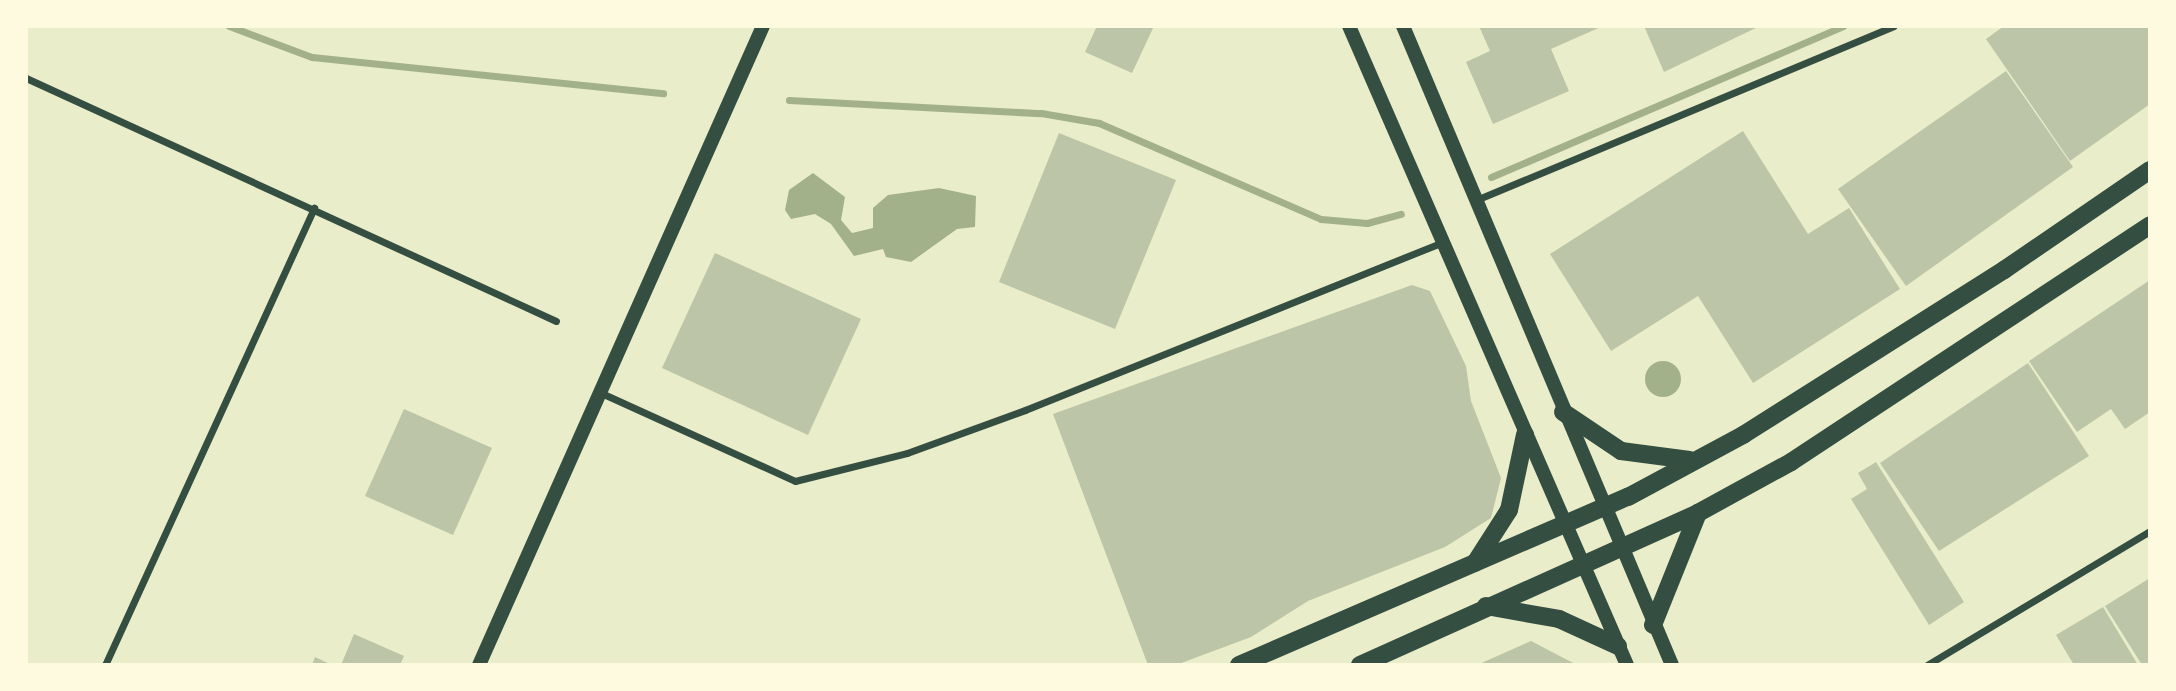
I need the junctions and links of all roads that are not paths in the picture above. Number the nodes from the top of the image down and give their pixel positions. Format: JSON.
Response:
{"nodes":[{"id":1,"x":763,"y":26,"type":"edge"},
{"id":2,"x":1349,"y":26,"type":"edge"},
{"id":3,"x":1403,"y":26,"type":"edge"},
{"id":4,"x":1893,"y":26,"type":"edge"},
{"id":5,"x":26,"y":78,"type":"edge"},
{"id":6,"x":2150,"y":170,"type":"edge"},
{"id":7,"x":1475,"y":201,"type":"junction"},
{"id":8,"x":314,"y":208,"type":"junction"},
{"id":9,"x":2150,"y":225,"type":"edge"},
{"id":10,"x":1441,"y":243,"type":"junction"},
{"id":11,"x":556,"y":321,"type":"dead end"},
{"id":12,"x":597,"y":391,"type":"junction"},
{"id":13,"x":1563,"y":412,"type":"junction"},
{"id":14,"x":1525,"y":435,"type":"junction"},
{"id":15,"x":1693,"y":460,"type":"junction"},
{"id":16,"x":1603,"y":508,"type":"junction"},
{"id":17,"x":1698,"y":513,"type":"junction"},
{"id":18,"x":1563,"y":526,"type":"junction"},
{"id":19,"x":2150,"y":531,"type":"edge"},
{"id":20,"x":1619,"y":547,"type":"junction"},
{"id":21,"x":1474,"y":564,"type":"junction"},
{"id":22,"x":1581,"y":564,"type":"junction"},
{"id":23,"x":1486,"y":606,"type":"junction"},
{"id":24,"x":1653,"y":625,"type":"junction"},
{"id":25,"x":1618,"y":646,"type":"junction"},
{"id":26,"x":105,"y":665,"type":"edge"},
{"id":27,"x":479,"y":665,"type":"edge"},
{"id":28,"x":1239,"y":665,"type":"edge"},
{"id":29,"x":1360,"y":665,"type":"edge"},
{"id":30,"x":1627,"y":665,"type":"edge"},
{"id":31,"x":1672,"y":665,"type":"edge"},
{"id":32,"x":1927,"y":665,"type":"edge"}],
"edges":[{"from":1,"to":12,"type":"main road"},
{"from":2,"to":10,"type":"main road"},
{"from":3,"to":7,"type":"main road"},
{"from":4,"to":7,"type":"street"},
{"from":5,"to":8,"type":"street"},
{"from":6,"to":15,"type":"main road"},
{"from":7,"to":13,"type":"main road"},
{"from":8,"to":11,"type":"street"},
{"from":8,"to":26,"type":"street"},
{"from":9,"to":17,"type":"main road"},
{"from":10,"to":12,"type":"street"},
{"from":10,"to":14,"type":"main road"},
{"from":12,"to":27,"type":"main road"},
{"from":13,"to":15,"type":"main road"},
{"from":13,"to":16,"type":"main road"},
{"from":14,"to":18,"type":"main road"},
{"from":14,"to":21,"type":"main road"},
{"from":15,"to":16,"type":"main road"},
{"from":16,"to":18,"type":"main road"},
{"from":16,"to":20,"type":"main road"},
{"from":17,"to":20,"type":"main road"},
{"from":17,"to":24,"type":"main road"},
{"from":18,"to":21,"type":"main road"},
{"from":18,"to":22,"type":"main road"},
{"from":19,"to":32,"type":"street"},
{"from":20,"to":22,"type":"main road"},
{"from":20,"to":24,"type":"main road"},
{"from":21,"to":28,"type":"main road"},
{"from":22,"to":23,"type":"main road"},
{"from":22,"to":25,"type":"main road"},
{"from":23,"to":25,"type":"main road"},
{"from":23,"to":29,"type":"main road"},
{"from":24,"to":31,"type":"main road"},
{"from":25,"to":30,"type":"main road"}]}
